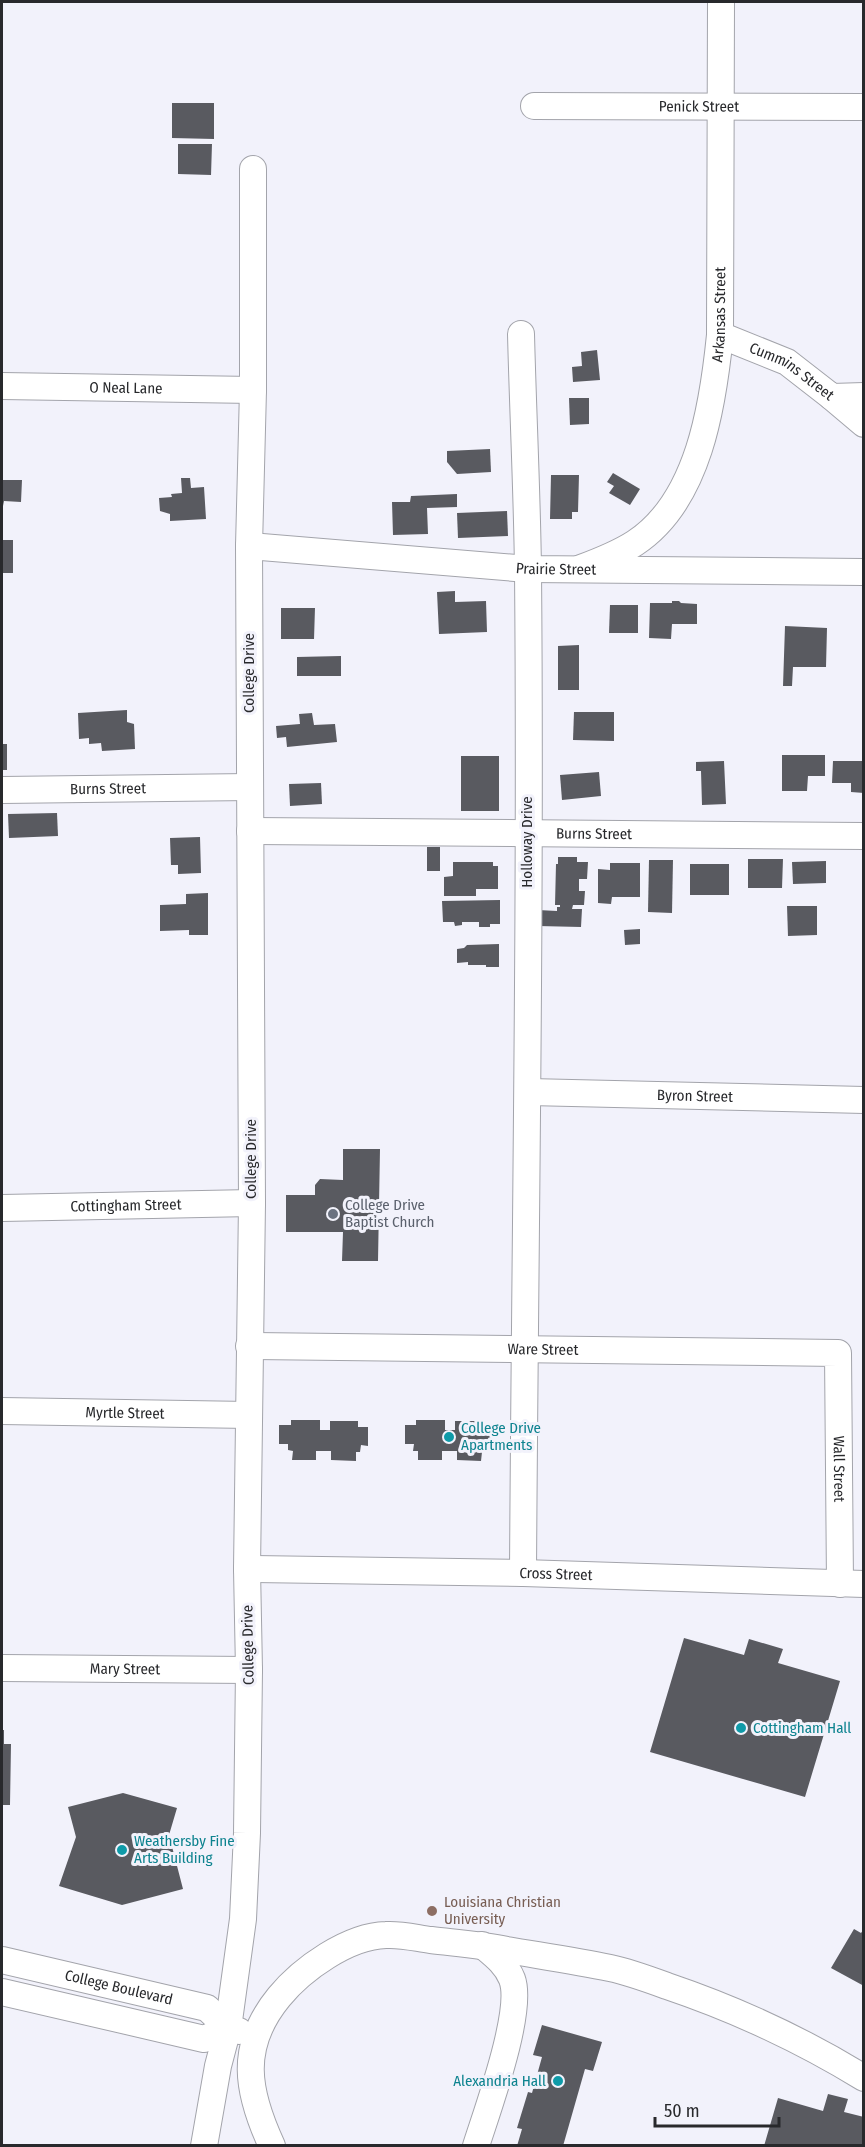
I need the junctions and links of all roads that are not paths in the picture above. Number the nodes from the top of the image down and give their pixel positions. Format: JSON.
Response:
{"nodes":[{"id":1,"x":721,"y":2,"type":"edge"},
{"id":2,"x":534,"y":106,"type":"dead end"},
{"id":3,"x":722,"y":107,"type":"junction"},
{"id":4,"x":864,"y":107,"type":"edge"},
{"id":5,"x":253,"y":169,"type":"dead end"},
{"id":6,"x":521,"y":334,"type":"dead end"},
{"id":7,"x":720,"y":335,"type":"junction"},
{"id":8,"x":2,"y":386,"type":"edge"},
{"id":9,"x":253,"y":390,"type":"junction"},
{"id":10,"x":864,"y":396,"type":"edge"},
{"id":11,"x":832,"y":397,"type":"junction"},
{"id":12,"x":864,"y":424,"type":"edge"},
{"id":13,"x":249,"y":546,"type":"junction"},
{"id":14,"x":581,"y":568,"type":"junction"},
{"id":15,"x":528,"y":569,"type":"junction"},
{"id":16,"x":863,"y":572,"type":"edge"},
{"id":17,"x":250,"y":787,"type":"junction"},
{"id":18,"x":2,"y":790,"type":"edge"},
{"id":19,"x":250,"y":831,"type":"junction"},
{"id":20,"x":527,"y":834,"type":"junction"},
{"id":21,"x":864,"y":836,"type":"edge"},
{"id":22,"x":529,"y":1092,"type":"junction"},
{"id":23,"x":864,"y":1100,"type":"edge"},
{"id":24,"x":252,"y":1203,"type":"junction"},
{"id":25,"x":2,"y":1208,"type":"edge"},
{"id":26,"x":249,"y":1346,"type":"junction"},
{"id":27,"x":524,"y":1351,"type":"junction"},
{"id":28,"x":838,"y":1353,"type":"joint"},
{"id":29,"x":2,"y":1411,"type":"edge"},
{"id":30,"x":249,"y":1415,"type":"junction"},
{"id":31,"x":247,"y":1569,"type":"junction"},
{"id":32,"x":522,"y":1573,"type":"junction"},
{"id":33,"x":852,"y":1584,"type":"edge"},
{"id":34,"x":2,"y":1668,"type":"edge"},
{"id":35,"x":249,"y":1670,"type":"junction"},
{"id":36,"x":482,"y":1945,"type":"junction"},
{"id":37,"x":2,"y":1960,"type":"edge"},
{"id":38,"x":2,"y":1992,"type":"edge"},
{"id":39,"x":228,"y":2028,"type":"junction"},
{"id":40,"x":256,"y":2036,"type":"junction"},
{"id":41,"x":864,"y":2078,"type":"edge"},
{"id":42,"x":204,"y":2145,"type":"edge"},
{"id":43,"x":272,"y":2145,"type":"edge"},
{"id":44,"x":476,"y":2145,"type":"edge"}],
"edges":[{"from":1,"to":3,"type":"street","name":"Arkansas Street"},
{"from":2,"to":3,"type":"street","name":"Penick Street"},
{"from":3,"to":4,"type":"street","name":"Penick Street"},
{"from":3,"to":7,"type":"street","name":"Arkansas Street"},
{"from":5,"to":9,"type":"street","name":"College Drive"},
{"from":6,"to":15,"type":"street","name":"Holloway Drive"},
{"from":7,"to":11,"type":"street","name":"Cummins Street"},
{"from":7,"to":14,"type":"street","name":"Arkansas Street"},
{"from":8,"to":9,"type":"street","name":"O Neal Lane"},
{"from":9,"to":13,"type":"street","name":"College Drive"},
{"from":10,"to":11,"type":"street","name":"Cummins Street"},
{"from":11,"to":12,"type":"street"},
{"from":13,"to":15,"type":"street","name":"Prairie Street"},
{"from":13,"to":17,"type":"street","name":"College Drive"},
{"from":14,"to":15,"type":"street","name":"Prairie Street"},
{"from":14,"to":16,"type":"street","name":"Prairie Street"},
{"from":15,"to":20,"type":"street","name":"Holloway Drive"},
{"from":17,"to":18,"type":"street","name":"Burns Street"},
{"from":17,"to":19,"type":"street","name":"College Drive"},
{"from":19,"to":20,"type":"street","name":"Burns Street"},
{"from":19,"to":24,"type":"street","name":"College Drive"},
{"from":20,"to":21,"type":"street","name":"Burns Street"},
{"from":20,"to":22,"type":"street","name":"Holloway Drive"},
{"from":22,"to":23,"type":"street","name":"Byron Street"},
{"from":22,"to":27,"type":"street","name":"Holloway Drive"},
{"from":24,"to":25,"type":"street","name":"Cottingham Street"},
{"from":24,"to":26,"type":"street","name":"College Drive"},
{"from":26,"to":27,"type":"street","name":"Ware Street"},
{"from":26,"to":30,"type":"street","name":"College Drive"},
{"from":27,"to":28,"type":"street","name":"Ware Street"},
{"from":27,"to":32,"type":"street","name":"Holloway Drive"},
{"from":28,"to":33,"type":"street","name":"Wall Street"},
{"from":29,"to":30,"type":"street","name":"Myrtle Street"},
{"from":30,"to":31,"type":"street","name":"College Drive"},
{"from":31,"to":32,"type":"street","name":"Cross Street"},
{"from":31,"to":35,"type":"street","name":"College Drive"},
{"from":32,"to":33,"type":"street","name":"Cross Street"},
{"from":34,"to":35,"type":"street","name":"Mary Street"},
{"from":35,"to":39,"type":"street","name":"College Drive"},
{"from":36,"to":40,"type":"street"},
{"from":36,"to":41,"type":"street"},
{"from":36,"to":44,"type":"street"},
{"from":37,"to":39,"type":"street","name":"College Boulevard"},
{"from":38,"to":39,"type":"street","name":"College Boulevard"},
{"from":39,"to":40,"type":"street","name":"College Boulevard"},
{"from":39,"to":42,"type":"street","name":"College Drive"},
{"from":40,"to":43,"type":"street"}]}
